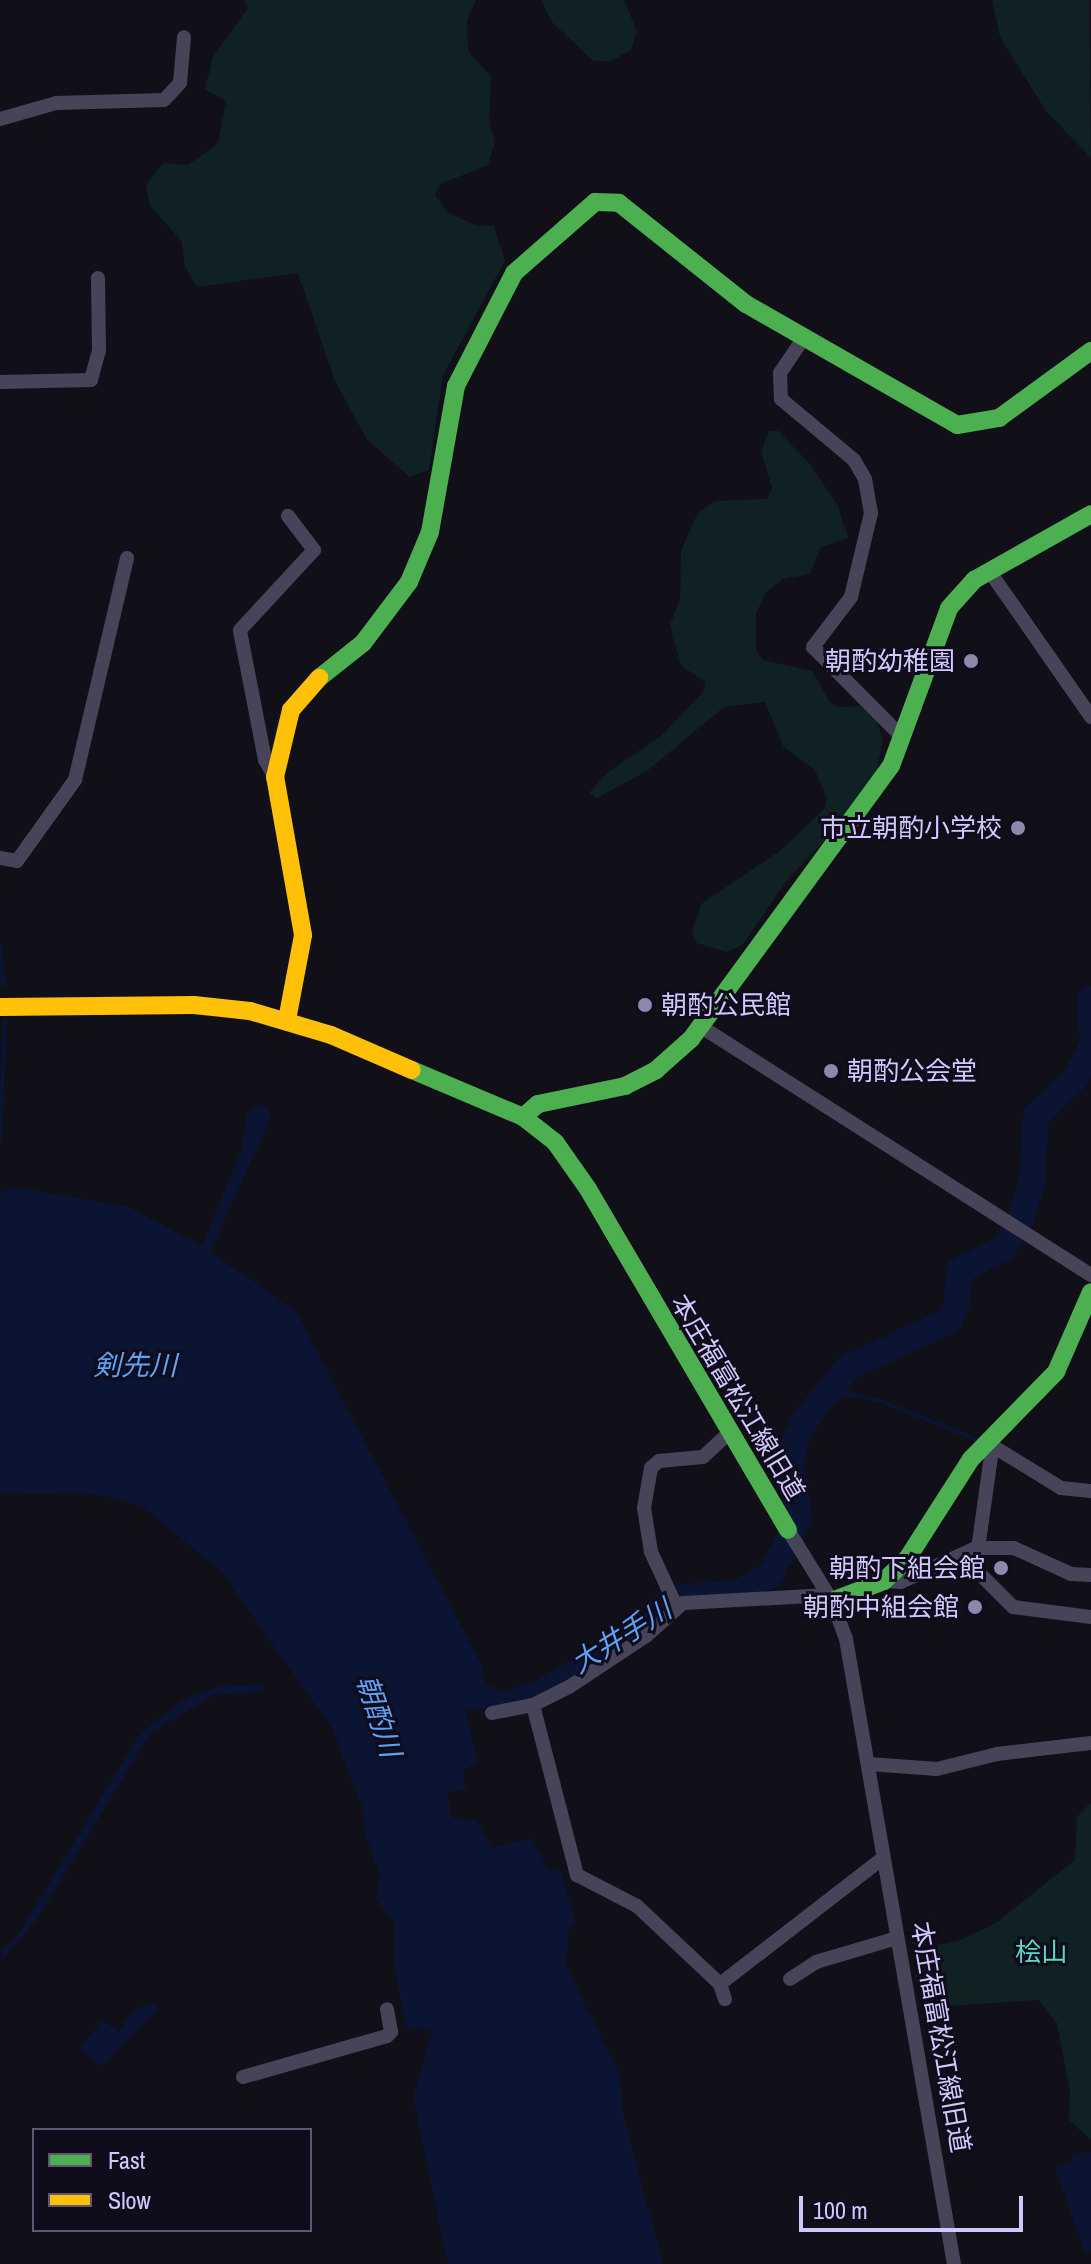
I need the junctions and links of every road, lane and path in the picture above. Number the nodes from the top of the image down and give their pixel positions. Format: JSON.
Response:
{"nodes":[{"id":1,"x":184,"y":37,"type":"dead end"},
{"id":2,"x":0,"y":119,"type":"edge"},
{"id":3,"x":98,"y":278,"type":"dead end"},
{"id":4,"x":803,"y":339,"type":"junction"},
{"id":5,"x":1091,"y":351,"type":"edge"},
{"id":6,"x":0,"y":382,"type":"edge"},
{"id":7,"x":1091,"y":514,"type":"edge"},
{"id":8,"x":288,"y":516,"type":"dead end"},
{"id":9,"x":127,"y":558,"type":"dead end"},
{"id":10,"x":990,"y":572,"type":"junction"},
{"id":11,"x":1091,"y":717,"type":"edge"},
{"id":12,"x":899,"y":734,"type":"junction"},
{"id":13,"x":275,"y":777,"type":"junction"},
{"id":14,"x":0,"y":858,"type":"edge"},
{"id":15,"x":0,"y":1007,"type":"edge"},
{"id":16,"x":287,"y":1020,"type":"junction"},
{"id":17,"x":700,"y":1026,"type":"junction"},
{"id":18,"x":523,"y":1117,"type":"junction"},
{"id":19,"x":1091,"y":1275,"type":"edge"},
{"id":20,"x":1091,"y":1292,"type":"edge"},
{"id":21,"x":728,"y":1434,"type":"junction"},
{"id":22,"x":986,"y":1442,"type":"junction"},
{"id":23,"x":1091,"y":1491,"type":"edge"},
{"id":24,"x":793,"y":1538,"type":"joint"},
{"id":25,"x":976,"y":1548,"type":"junction"},
{"id":26,"x":944,"y":1562,"type":"junction"},
{"id":27,"x":979,"y":1571,"type":"junction"},
{"id":28,"x":1091,"y":1575,"type":"edge"},
{"id":29,"x":884,"y":1581,"type":"junction"},
{"id":30,"x":831,"y":1598,"type":"junction"},
{"id":31,"x":674,"y":1601,"type":"junction"},
{"id":32,"x":1091,"y":1617,"type":"edge"},
{"id":33,"x":533,"y":1705,"type":"junction"},
{"id":34,"x":492,"y":1713,"type":"dead end"},
{"id":35,"x":1091,"y":1743,"type":"edge"},
{"id":36,"x":869,"y":1764,"type":"junction"},
{"id":37,"x":883,"y":1858,"type":"junction"},
{"id":38,"x":897,"y":1938,"type":"junction"},
{"id":39,"x":790,"y":1979,"type":"dead end"},
{"id":40,"x":720,"y":1984,"type":"junction"},
{"id":41,"x":725,"y":1999,"type":"dead end"},
{"id":42,"x":387,"y":2009,"type":"dead end"},
{"id":43,"x":243,"y":2077,"type":"dead end"},
{"id":44,"x":954,"y":2264,"type":"edge"}],
"edges":[{"from":1,"to":2,"type":"street"},
{"from":3,"to":6,"type":"street"},
{"from":4,"to":5,"type":"street"},
{"from":4,"to":12,"type":"street"},
{"from":4,"to":13,"type":"street"},
{"from":7,"to":10,"type":"street"},
{"from":8,"to":13,"type":"street"},
{"from":9,"to":14,"type":"street"},
{"from":10,"to":11,"type":"street"},
{"from":10,"to":12,"type":"street"},
{"from":12,"to":17,"type":"street"},
{"from":13,"to":16,"type":"street"},
{"from":15,"to":16,"type":"street","name":"本庄福富松江線旧道"},
{"from":16,"to":18,"type":"street","name":"本庄福富松江線旧道"},
{"from":17,"to":18,"type":"street"},
{"from":17,"to":19,"type":"street"},
{"from":18,"to":21,"type":"street","name":"本庄福富松江線旧道"},
{"from":20,"to":22,"type":"street"},
{"from":21,"to":24,"type":"street","name":"本庄福富松江線旧道"},
{"from":21,"to":31,"type":"street"},
{"from":22,"to":23,"type":"street"},
{"from":22,"to":25,"type":"street"},
{"from":22,"to":29,"type":"street"},
{"from":24,"to":30,"type":"street","name":"本庄福富松江線旧道"},
{"from":25,"to":26,"type":"street"},
{"from":25,"to":27,"type":"street"},
{"from":25,"to":28,"type":"street"},
{"from":26,"to":27,"type":"street"},
{"from":26,"to":29,"type":"street"},
{"from":27,"to":32,"type":"street"},
{"from":29,"to":30,"type":"street"},
{"from":30,"to":31,"type":"street"},
{"from":30,"to":36,"type":"street","name":"本庄福富松江線旧道"},
{"from":31,"to":33,"type":"street"},
{"from":33,"to":34,"type":"street"},
{"from":33,"to":40,"type":"street"},
{"from":35,"to":36,"type":"street"},
{"from":36,"to":37,"type":"street","name":"本庄福富松江線旧道"},
{"from":37,"to":38,"type":"street","name":"本庄福富松江線旧道"},
{"from":37,"to":40,"type":"street"},
{"from":38,"to":39,"type":"street"},
{"from":38,"to":44,"type":"street","name":"本庄福富松江線旧道"},
{"from":40,"to":41,"type":"street"},
{"from":42,"to":43,"type":"street"}]}
